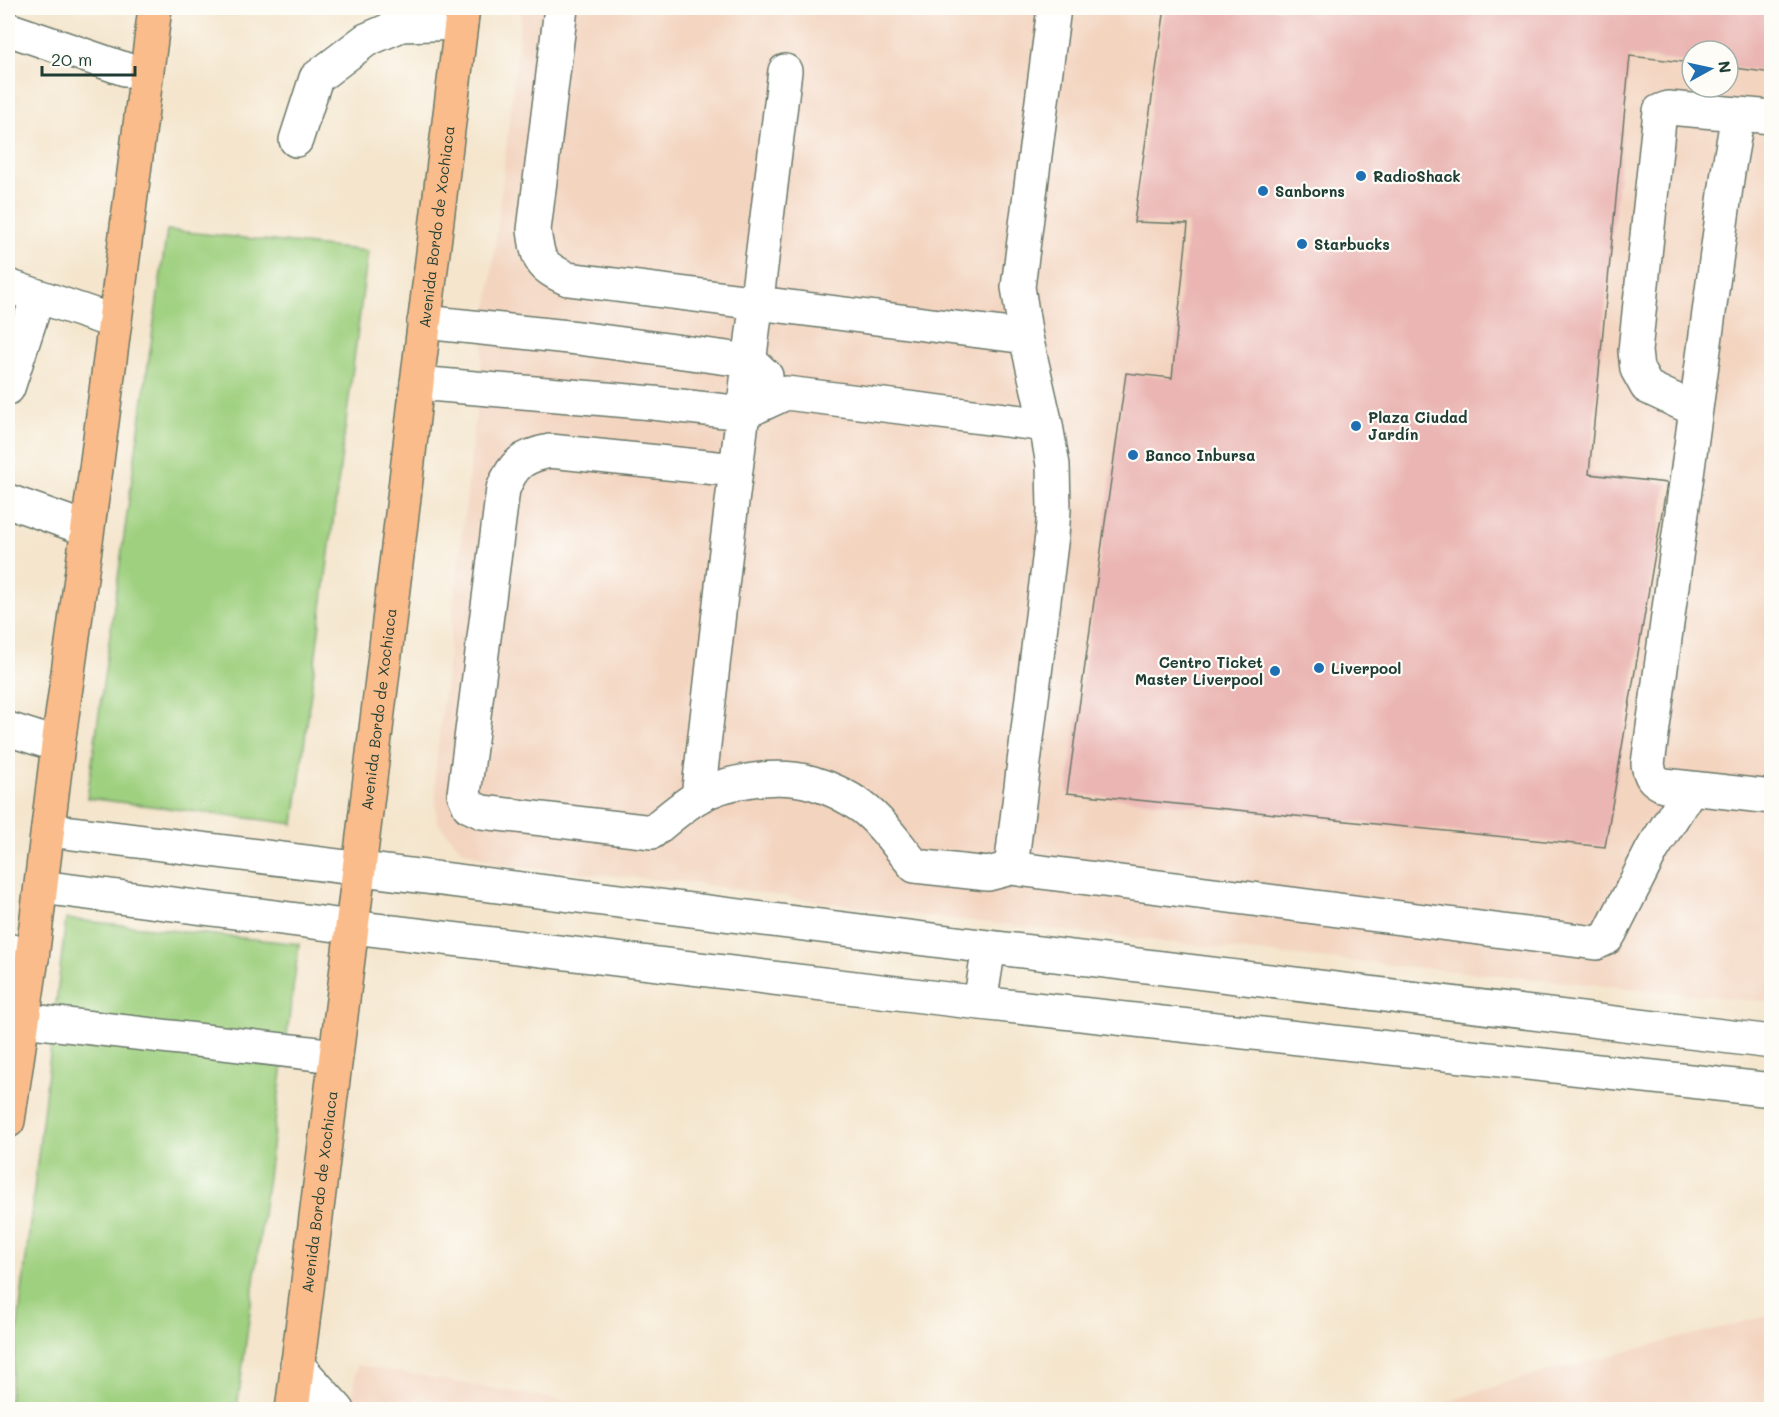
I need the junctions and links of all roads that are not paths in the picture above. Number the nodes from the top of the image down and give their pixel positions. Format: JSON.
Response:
{"nodes":[{"id":1,"x":154,"y":8,"type":"edge"},
{"id":2,"x":561,"y":8,"type":"edge"},
{"id":3,"x":1054,"y":8,"type":"edge"},
{"id":4,"x":462,"y":15,"type":"edge"},
{"id":5,"x":8,"y":29,"type":"edge"},
{"id":6,"x":785,"y":71,"type":"dead end"},
{"id":7,"x":145,"y":76,"type":"junction"},
{"id":8,"x":1738,"y":114,"type":"junction"},
{"id":9,"x":1772,"y":117,"type":"edge"},
{"id":10,"x":296,"y":140,"type":"dead end"},
{"id":11,"x":22,"y":291,"type":"edge"},
{"id":12,"x":757,"y":302,"type":"junction"},
{"id":13,"x":115,"y":322,"type":"junction"},
{"id":14,"x":424,"y":322,"type":"junction"},
{"id":15,"x":1026,"y":337,"type":"junction"},
{"id":16,"x":750,"y":361,"type":"junction"},
{"id":17,"x":417,"y":383,"type":"junction"},
{"id":18,"x":8,"y":388,"type":"edge"},
{"id":19,"x":786,"y":393,"type":"junction"},
{"id":20,"x":1696,"y":410,"type":"junction"},
{"id":21,"x":743,"y":413,"type":"junction"},
{"id":22,"x":1046,"y":425,"type":"junction"},
{"id":23,"x":736,"y":470,"type":"junction"},
{"id":24,"x":8,"y":501,"type":"edge"},
{"id":25,"x":87,"y":529,"type":"junction"},
{"id":26,"x":8,"y":729,"type":"edge"},
{"id":27,"x":57,"y":745,"type":"junction"},
{"id":28,"x":1691,"y":788,"type":"junction"},
{"id":29,"x":698,"y":797,"type":"junction"},
{"id":30,"x":1772,"y":797,"type":"edge"},
{"id":31,"x":48,"y":830,"type":"junction"},
{"id":32,"x":1011,"y":868,"type":"junction"},
{"id":33,"x":359,"y":869,"type":"junction"},
{"id":34,"x":41,"y":887,"type":"junction"},
{"id":35,"x":352,"y":927,"type":"junction"},
{"id":36,"x":989,"y":947,"type":"junction"},
{"id":37,"x":20,"y":954,"type":"edge"},
{"id":38,"x":980,"y":1003,"type":"junction"},
{"id":39,"x":23,"y":1020,"type":"junction"},
{"id":40,"x":1772,"y":1042,"type":"edge"},
{"id":41,"x":336,"y":1056,"type":"junction"},
{"id":42,"x":1765,"y":1083,"type":"edge"},
{"id":43,"x":8,"y":1121,"type":"edge"},
{"id":44,"x":297,"y":1365,"type":"junction"},
{"id":45,"x":292,"y":1410,"type":"edge"},
{"id":46,"x":338,"y":1410,"type":"edge"}],
"edges":[{"from":1,"to":7,"type":"main road"},
{"from":2,"to":12,"type":"street"},
{"from":3,"to":15,"type":"street"},
{"from":4,"to":10,"type":"street"},
{"from":4,"to":14,"type":"main road","name":"Avenida Bordo de Xochiaca"},
{"from":5,"to":7,"type":"street"},
{"from":6,"to":12,"type":"street"},
{"from":7,"to":13,"type":"main road"},
{"from":8,"to":9,"type":"street"},
{"from":8,"to":20,"type":"street"},
{"from":8,"to":20,"type":"street"},
{"from":11,"to":13,"type":"street"},
{"from":11,"to":18,"type":"street"},
{"from":12,"to":15,"type":"street"},
{"from":12,"to":16,"type":"street"},
{"from":13,"to":25,"type":"main road"},
{"from":14,"to":16,"type":"street"},
{"from":14,"to":17,"type":"main road","name":"Avenida Bordo de Xochiaca"},
{"from":15,"to":22,"type":"street"},
{"from":16,"to":19,"type":"street"},
{"from":16,"to":21,"type":"street"},
{"from":17,"to":21,"type":"street"},
{"from":17,"to":33,"type":"main road","name":"Avenida Bordo de Xochiaca"},
{"from":19,"to":21,"type":"street"},
{"from":19,"to":22,"type":"street"},
{"from":20,"to":28,"type":"street"},
{"from":21,"to":23,"type":"street"},
{"from":22,"to":32,"type":"street"},
{"from":23,"to":29,"type":"street"},
{"from":23,"to":29,"type":"street"},
{"from":24,"to":25,"type":"street"},
{"from":25,"to":27,"type":"main road"},
{"from":26,"to":27,"type":"street"},
{"from":27,"to":31,"type":"main road"},
{"from":28,"to":30,"type":"street"},
{"from":28,"to":32,"type":"street"},
{"from":29,"to":32,"type":"street"},
{"from":31,"to":33,"type":"street"},
{"from":31,"to":34,"type":"main road"},
{"from":33,"to":35,"type":"main road","name":"Avenida Bordo de Xochiaca"},
{"from":33,"to":36,"type":"street"},
{"from":34,"to":35,"type":"street"},
{"from":34,"to":37,"type":"main road"},
{"from":35,"to":38,"type":"street"},
{"from":35,"to":41,"type":"main road","name":"Avenida Bordo de Xochiaca"},
{"from":36,"to":38,"type":"street"},
{"from":36,"to":40,"type":"street"},
{"from":37,"to":39,"type":"main road"},
{"from":38,"to":42,"type":"street"},
{"from":39,"to":41,"type":"street"},
{"from":39,"to":43,"type":"main road"},
{"from":41,"to":44,"type":"main road","name":"Avenida Bordo de Xochiaca"},
{"from":44,"to":45,"type":"main road","name":"Avenida Bordo de Xochiaca"},
{"from":44,"to":46,"type":"street"}]}
